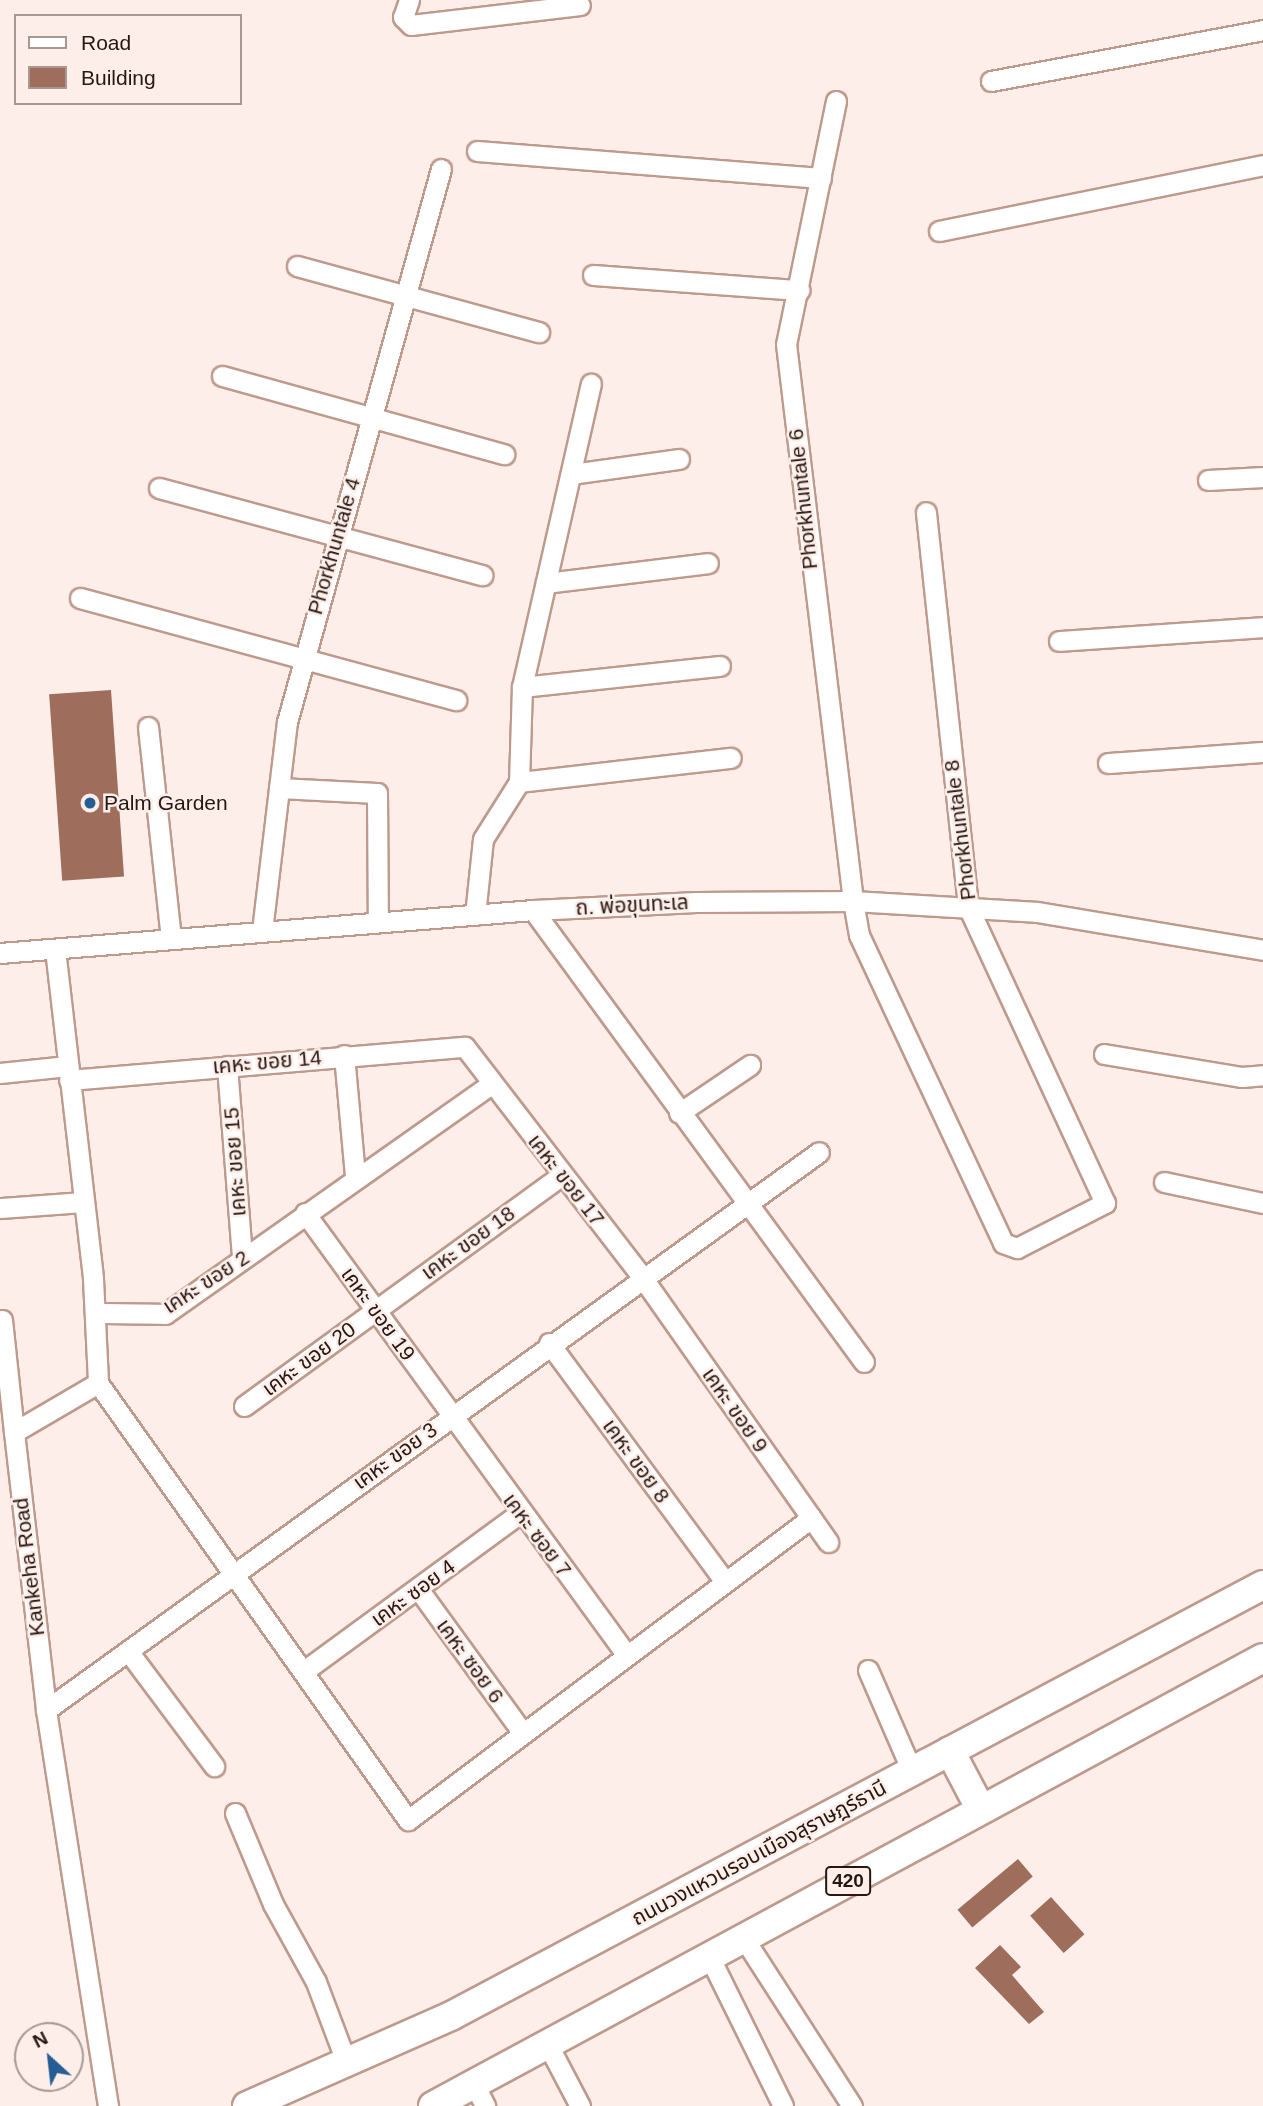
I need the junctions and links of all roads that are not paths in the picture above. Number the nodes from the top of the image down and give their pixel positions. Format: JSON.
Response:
{"nodes":[{"id":1,"x":409,"y":0,"type":"edge"},
{"id":2,"x":580,"y":5,"type":"dead end"},
{"id":3,"x":1263,"y":30,"type":"edge"},
{"id":4,"x":991,"y":81,"type":"dead end"},
{"id":5,"x":836,"y":101,"type":"dead end"},
{"id":6,"x":477,"y":151,"type":"dead end"},
{"id":7,"x":1263,"y":165,"type":"edge"},
{"id":8,"x":441,"y":169,"type":"dead end"},
{"id":9,"x":821,"y":178,"type":"junction"},
{"id":10,"x":939,"y":231,"type":"dead end"},
{"id":11,"x":297,"y":266,"type":"dead end"},
{"id":12,"x":593,"y":275,"type":"dead end"},
{"id":13,"x":799,"y":290,"type":"junction"},
{"id":14,"x":405,"y":294,"type":"junction"},
{"id":15,"x":539,"y":332,"type":"dead end"},
{"id":16,"x":222,"y":376,"type":"dead end"},
{"id":17,"x":591,"y":384,"type":"dead end"},
{"id":18,"x":371,"y":415,"type":"junction"},
{"id":19,"x":503,"y":454,"type":"dead end"},
{"id":20,"x":679,"y":459,"type":"dead end"},
{"id":21,"x":571,"y":474,"type":"junction"},
{"id":22,"x":1263,"y":478,"type":"edge"},
{"id":23,"x":1208,"y":480,"type":"dead end"},
{"id":24,"x":159,"y":488,"type":"dead end"},
{"id":25,"x":926,"y":512,"type":"dead end"},
{"id":26,"x":336,"y":537,"type":"junction"},
{"id":27,"x":708,"y":563,"type":"dead end"},
{"id":28,"x":482,"y":575,"type":"dead end"},
{"id":29,"x":546,"y":583,"type":"junction"},
{"id":30,"x":80,"y":598,"type":"dead end"},
{"id":31,"x":1263,"y":627,"type":"edge"},
{"id":32,"x":1059,"y":641,"type":"dead end"},
{"id":33,"x":302,"y":660,"type":"junction"},
{"id":34,"x":720,"y":666,"type":"dead end"},
{"id":35,"x":522,"y":687,"type":"junction"},
{"id":36,"x":456,"y":700,"type":"dead end"},
{"id":37,"x":148,"y":727,"type":"dead end"},
{"id":38,"x":1263,"y":752,"type":"edge"},
{"id":39,"x":731,"y":758,"type":"dead end"},
{"id":40,"x":1108,"y":763,"type":"dead end"},
{"id":41,"x":519,"y":782,"type":"junction"},
{"id":42,"x":279,"y":788,"type":"junction"},
{"id":43,"x":853,"y":901,"type":"junction"},
{"id":44,"x":968,"y":906,"type":"junction"},
{"id":45,"x":533,"y":910,"type":"junction"},
{"id":46,"x":475,"y":915,"type":"junction"},
{"id":47,"x":378,"y":922,"type":"junction"},
{"id":48,"x":262,"y":931,"type":"junction"},
{"id":49,"x":171,"y":938,"type":"junction"},
{"id":50,"x":55,"y":949,"type":"junction"},
{"id":51,"x":1263,"y":950,"type":"edge"},
{"id":52,"x":0,"y":953,"type":"edge"},
{"id":53,"x":464,"y":1047,"type":"joint"},
{"id":54,"x":1104,"y":1054,"type":"dead end"},
{"id":55,"x":344,"y":1055,"type":"junction"},
{"id":56,"x":750,"y":1065,"type":"dead end"},
{"id":57,"x":227,"y":1066,"type":"junction"},
{"id":58,"x":0,"y":1073,"type":"edge"},
{"id":59,"x":68,"y":1073,"type":"junction"},
{"id":60,"x":1263,"y":1075,"type":"edge"},
{"id":61,"x":492,"y":1083,"type":"junction"},
{"id":62,"x":679,"y":1113,"type":"junction"},
{"id":63,"x":819,"y":1152,"type":"dead end"},
{"id":64,"x":562,"y":1175,"type":"junction"},
{"id":65,"x":355,"y":1177,"type":"junction"},
{"id":66,"x":1164,"y":1182,"type":"dead end"},
{"id":67,"x":84,"y":1202,"type":"junction"},
{"id":68,"x":743,"y":1203,"type":"junction"},
{"id":69,"x":1105,"y":1203,"type":"joint"},
{"id":70,"x":1263,"y":1203,"type":"edge"},
{"id":71,"x":0,"y":1208,"type":"edge"},
{"id":72,"x":305,"y":1213,"type":"junction"},
{"id":73,"x":242,"y":1258,"type":"junction"},
{"id":74,"x":642,"y":1277,"type":"junction"},
{"id":75,"x":375,"y":1311,"type":"junction"},
{"id":76,"x":95,"y":1313,"type":"junction"},
{"id":77,"x":2,"y":1320,"type":"dead end"},
{"id":78,"x":549,"y":1343,"type":"junction"},
{"id":79,"x":863,"y":1362,"type":"dead end"},
{"id":80,"x":97,"y":1383,"type":"junction"},
{"id":81,"x":244,"y":1406,"type":"dead end"},
{"id":82,"x":450,"y":1416,"type":"junction"},
{"id":83,"x":14,"y":1432,"type":"junction"},
{"id":84,"x":520,"y":1513,"type":"junction"},
{"id":85,"x":811,"y":1518,"type":"junction"},
{"id":86,"x":828,"y":1542,"type":"dead end"},
{"id":87,"x":234,"y":1574,"type":"junction"},
{"id":88,"x":724,"y":1580,"type":"junction"},
{"id":89,"x":1263,"y":1585,"type":"edge"},
{"id":90,"x":419,"y":1590,"type":"junction"},
{"id":91,"x":128,"y":1651,"type":"junction"},
{"id":92,"x":626,"y":1654,"type":"junction"},
{"id":93,"x":1263,"y":1658,"type":"edge"},
{"id":94,"x":868,"y":1670,"type":"dead end"},
{"id":95,"x":304,"y":1671,"type":"junction"},
{"id":96,"x":46,"y":1710,"type":"junction"},
{"id":97,"x":522,"y":1732,"type":"junction"},
{"id":98,"x":950,"y":1751,"type":"junction"},
{"id":99,"x":214,"y":1766,"type":"dead end"},
{"id":100,"x":912,"y":1771,"type":"junction"},
{"id":101,"x":980,"y":1808,"type":"junction"},
{"id":102,"x":236,"y":1813,"type":"dead end"},
{"id":103,"x":743,"y":1937,"type":"junction"},
{"id":104,"x":709,"y":1956,"type":"junction"},
{"id":105,"x":548,"y":2045,"type":"junction"},
{"id":106,"x":347,"y":2064,"type":"junction"},
{"id":107,"x":479,"y":2095,"type":"edge"},
{"id":108,"x":108,"y":2106,"type":"edge"},
{"id":109,"x":247,"y":2106,"type":"edge"},
{"id":110,"x":433,"y":2106,"type":"edge"},
{"id":111,"x":580,"y":2106,"type":"edge"},
{"id":112,"x":783,"y":2106,"type":"edge"},
{"id":113,"x":852,"y":2106,"type":"edge"}],
"edges":[{"from":1,"to":2,"type":"street"},
{"from":3,"to":4,"type":"street"},
{"from":5,"to":9,"type":"street","name":"Phorkhuntale 6"},
{"from":6,"to":9,"type":"street"},
{"from":7,"to":10,"type":"street"},
{"from":8,"to":14,"type":"street","name":"Phorkhuntale 4"},
{"from":9,"to":13,"type":"street","name":"Phorkhuntale 6"},
{"from":11,"to":14,"type":"street"},
{"from":12,"to":13,"type":"street"},
{"from":13,"to":43,"type":"street","name":"Phorkhuntale 6"},
{"from":14,"to":15,"type":"street"},
{"from":14,"to":18,"type":"street","name":"Phorkhuntale 4"},
{"from":16,"to":18,"type":"street"},
{"from":17,"to":21,"type":"street"},
{"from":18,"to":19,"type":"street"},
{"from":18,"to":26,"type":"street","name":"Phorkhuntale 4"},
{"from":20,"to":21,"type":"street"},
{"from":21,"to":29,"type":"street"},
{"from":22,"to":23,"type":"street"},
{"from":24,"to":26,"type":"street"},
{"from":25,"to":44,"type":"street","name":"Phorkhuntale 8"},
{"from":26,"to":28,"type":"street"},
{"from":26,"to":33,"type":"street","name":"Phorkhuntale 4"},
{"from":27,"to":29,"type":"street"},
{"from":29,"to":35,"type":"street"},
{"from":30,"to":33,"type":"street"},
{"from":31,"to":32,"type":"street"},
{"from":33,"to":36,"type":"street"},
{"from":33,"to":42,"type":"street","name":"Phorkhuntale 4"},
{"from":34,"to":35,"type":"street"},
{"from":35,"to":41,"type":"street"},
{"from":37,"to":49,"type":"street"},
{"from":38,"to":40,"type":"street"},
{"from":39,"to":41,"type":"street"},
{"from":41,"to":46,"type":"street"},
{"from":42,"to":47,"type":"street"},
{"from":42,"to":48,"type":"street","name":"Phorkhuntale 4"},
{"from":43,"to":44,"type":"street","name":"ถ. พ่อขุนทะเล"},
{"from":43,"to":45,"type":"street","name":"ถ. พ่อขุนทะเล"},
{"from":43,"to":69,"type":"street","name":"Phorkhuntale 6"},
{"from":44,"to":51,"type":"street","name":"ถ. พ่อขุนทะเล"},
{"from":44,"to":69,"type":"street","name":"Phorkhuntale 8"},
{"from":45,"to":46,"type":"street","name":"ถ. พ่อขุนทะเล"},
{"from":45,"to":62,"type":"street"},
{"from":46,"to":47,"type":"street","name":"ถ. พ่อขุนทะเล"},
{"from":47,"to":48,"type":"street","name":"ถ. พ่อขุนทะเล"},
{"from":48,"to":49,"type":"street","name":"ถ. พ่อขุนทะเล"},
{"from":49,"to":50,"type":"street","name":"ถ. พ่อขุนทะเล"},
{"from":50,"to":52,"type":"street","name":"ถ. พ่อขุนทะเล"},
{"from":50,"to":59,"type":"street"},
{"from":53,"to":55,"type":"street","name":"เคหะ ขอย 14"},
{"from":53,"to":61,"type":"street","name":"เคหะ ขอย 17"},
{"from":54,"to":60,"type":"street"},
{"from":55,"to":57,"type":"street","name":"เคหะ ขอย 14"},
{"from":55,"to":65,"type":"street"},
{"from":56,"to":62,"type":"street"},
{"from":57,"to":59,"type":"street","name":"เคหะ ขอย 14"},
{"from":57,"to":73,"type":"street","name":"เคหะ ขอย 15"},
{"from":58,"to":59,"type":"street","name":"เคหะ ขอย 14"},
{"from":59,"to":67,"type":"street"},
{"from":61,"to":64,"type":"street","name":"เคหะ ขอย 17"},
{"from":61,"to":65,"type":"street"},
{"from":62,"to":68,"type":"street"},
{"from":63,"to":68,"type":"street","name":"เคหะ ขอย 3"},
{"from":64,"to":74,"type":"street","name":"เคหะ ขอย 17"},
{"from":64,"to":75,"type":"street","name":"เคหะ ขอย 18"},
{"from":65,"to":72,"type":"street"},
{"from":66,"to":70,"type":"street"},
{"from":67,"to":71,"type":"street"},
{"from":67,"to":76,"type":"street"},
{"from":68,"to":74,"type":"street","name":"เคหะ ขอย 3"},
{"from":68,"to":79,"type":"street"},
{"from":72,"to":73,"type":"street","name":"เคหะ ขอย 2"},
{"from":72,"to":75,"type":"street","name":"เคหะ ขอย 19"},
{"from":73,"to":76,"type":"street","name":"เคหะ ขอย 2"},
{"from":74,"to":78,"type":"street","name":"เคหะ ขอย 3"},
{"from":74,"to":85,"type":"street","name":"เคหะ ขอย 9"},
{"from":75,"to":81,"type":"street","name":"เคหะ ขอย 20"},
{"from":75,"to":82,"type":"street","name":"เคหะ ขอย 19"},
{"from":76,"to":80,"type":"street"},
{"from":77,"to":83,"type":"street","name":"Kankeha Road"},
{"from":78,"to":82,"type":"street","name":"เคหะ ขอย 3"},
{"from":78,"to":88,"type":"street","name":"เคหะ ขอย 8"},
{"from":80,"to":83,"type":"street"},
{"from":80,"to":87,"type":"street"},
{"from":82,"to":84,"type":"street","name":"เคหะ ซอย 7"},
{"from":82,"to":87,"type":"street","name":"เคหะ ขอย 3"},
{"from":83,"to":96,"type":"street","name":"Kankeha Road"},
{"from":84,"to":90,"type":"street","name":"เคหะ ซอย 4"},
{"from":84,"to":92,"type":"street","name":"เคหะ ซอย 7"},
{"from":85,"to":86,"type":"street","name":"เคหะ ขอย 9"},
{"from":85,"to":88,"type":"street"},
{"from":87,"to":91,"type":"street","name":"เคหะ ขอย 3"},
{"from":87,"to":95,"type":"street"},
{"from":88,"to":92,"type":"street"},
{"from":89,"to":98,"type":"highway","name":"ถนนวงแหวนรอบเมืองสุราษฎร์ธานี"},
{"from":90,"to":95,"type":"street","name":"เคหะ ซอย 4"},
{"from":90,"to":97,"type":"street","name":"เคหะ ซอย 6"},
{"from":91,"to":96,"type":"street","name":"เคหะ ขอย 3"},
{"from":91,"to":99,"type":"street"},
{"from":92,"to":97,"type":"street"},
{"from":93,"to":101,"type":"highway","number":"420"},
{"from":94,"to":100,"type":"street"},
{"from":95,"to":97,"type":"street"},
{"from":96,"to":108,"type":"street","name":"Kankeha Road"},
{"from":98,"to":100,"type":"highway","name":"ถนนวงแหวนรอบเมืองสุราษฎร์ธานี"},
{"from":98,"to":101,"type":"highway"},
{"from":100,"to":106,"type":"highway","name":"ถนนวงแหวนรอบเมืองสุราษฎร์ธานี"},
{"from":101,"to":103,"type":"highway","number":"420"},
{"from":102,"to":106,"type":"street"},
{"from":103,"to":104,"type":"highway","number":"420"},
{"from":103,"to":113,"type":"street"},
{"from":104,"to":105,"type":"highway","number":"420"},
{"from":104,"to":112,"type":"street"},
{"from":105,"to":107,"type":"highway","number":"420"},
{"from":105,"to":111,"type":"street"},
{"from":106,"to":109,"type":"highway","name":"ถนนวงแหวนรอบเมืองสุราษฎร์ธานี"},
{"from":107,"to":110,"type":"highway","number":"420"}]}
